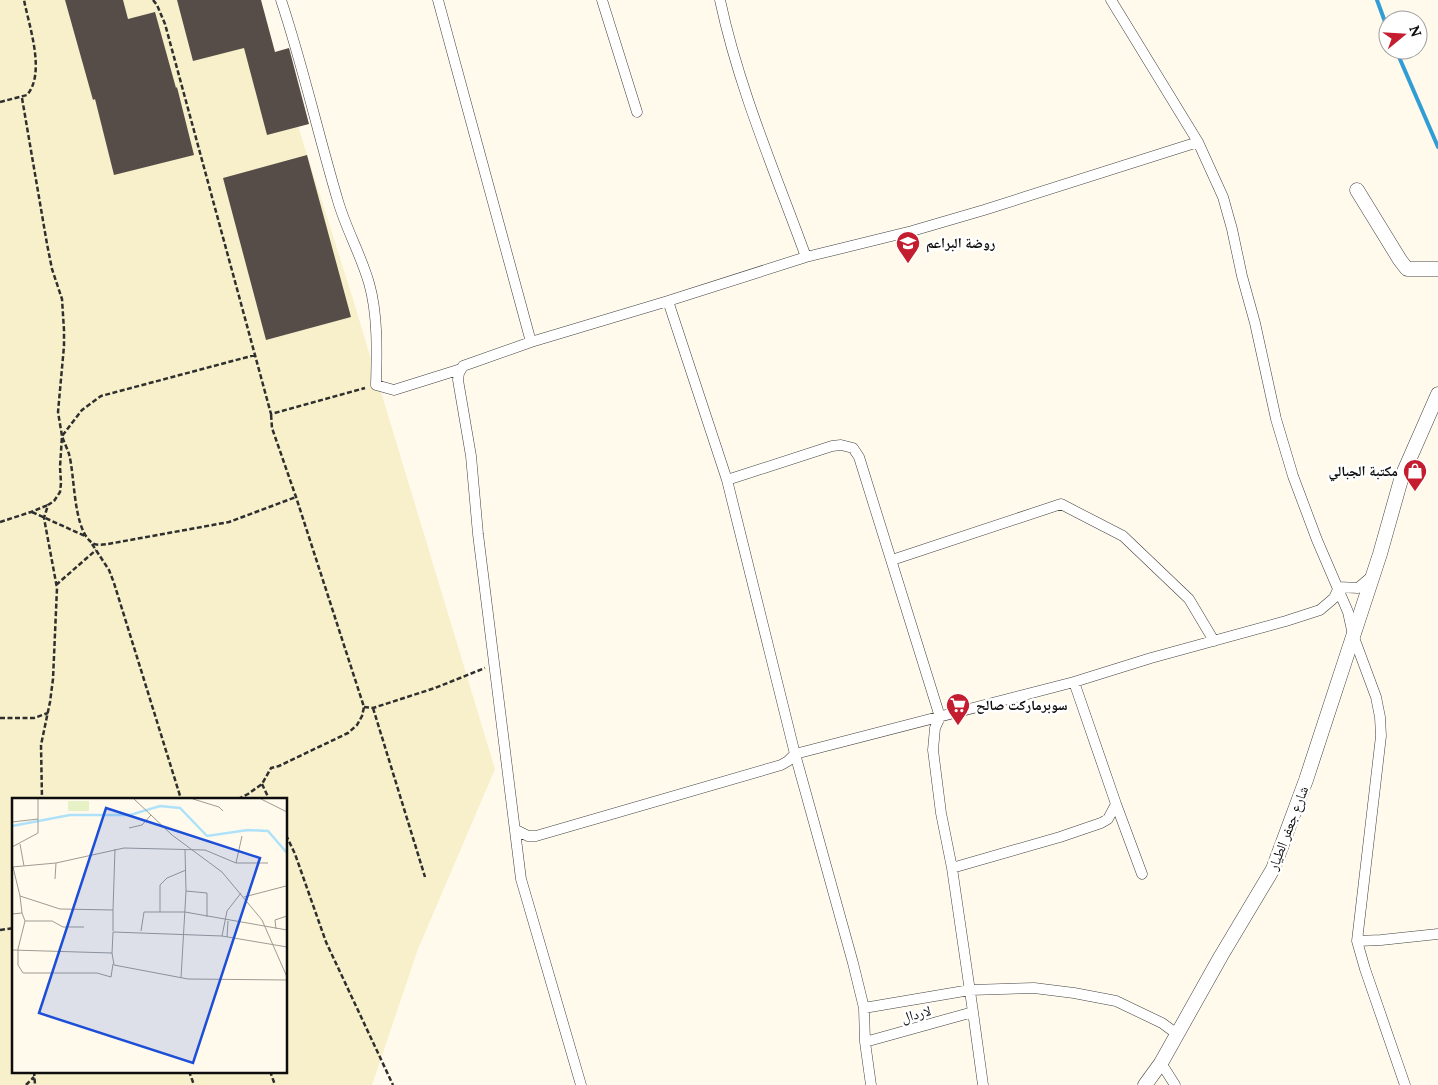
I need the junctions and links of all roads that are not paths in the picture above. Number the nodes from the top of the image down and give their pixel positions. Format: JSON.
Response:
{"nodes":[{"id":1,"x":281,"y":0,"type":"edge"},
{"id":2,"x":438,"y":0,"type":"edge"},
{"id":3,"x":602,"y":0,"type":"edge"},
{"id":4,"x":720,"y":0,"type":"edge"},
{"id":5,"x":1111,"y":0,"type":"edge"},
{"id":6,"x":637,"y":112,"type":"dead end"},
{"id":7,"x":1198,"y":142,"type":"junction"},
{"id":8,"x":1357,"y":190,"type":"dead end"},
{"id":9,"x":806,"y":258,"type":"junction"},
{"id":10,"x":1438,"y":269,"type":"edge"},
{"id":11,"x":668,"y":301,"type":"junction"},
{"id":12,"x":531,"y":342,"type":"junction"},
{"id":13,"x":461,"y":369,"type":"junction"},
{"id":14,"x":1438,"y":394,"type":"edge"},
{"id":15,"x":727,"y":480,"type":"junction"},
{"id":16,"x":892,"y":560,"type":"junction"},
{"id":17,"x":1372,"y":575,"type":"junction"},
{"id":18,"x":1339,"y":586,"type":"junction"},
{"id":19,"x":1353,"y":635,"type":"junction"},
{"id":20,"x":1214,"y":641,"type":"junction"},
{"id":21,"x":1074,"y":682,"type":"junction"},
{"id":22,"x":940,"y":717,"type":"junction"},
{"id":23,"x":795,"y":754,"type":"junction"},
{"id":24,"x":1116,"y":804,"type":"junction"},
{"id":25,"x":516,"y":830,"type":"junction"},
{"id":26,"x":536,"y":836,"type":"junction"},
{"id":27,"x":519,"y":857,"type":"junction"},
{"id":28,"x":952,"y":868,"type":"junction"},
{"id":29,"x":1142,"y":874,"type":"dead end"},
{"id":30,"x":1438,"y":934,"type":"edge"},
{"id":31,"x":1357,"y":941,"type":"junction"},
{"id":32,"x":970,"y":990,"type":"junction"},
{"id":33,"x":864,"y":1008,"type":"junction"},
{"id":34,"x":974,"y":1012,"type":"junction"},
{"id":35,"x":1177,"y":1034,"type":"junction"},
{"id":36,"x":865,"y":1042,"type":"junction"},
{"id":37,"x":1161,"y":1062,"type":"junction"},
{"id":38,"x":581,"y":1085,"type":"edge"},
{"id":39,"x":871,"y":1085,"type":"edge"},
{"id":40,"x":983,"y":1085,"type":"edge"},
{"id":41,"x":1145,"y":1085,"type":"edge"},
{"id":42,"x":1175,"y":1085,"type":"edge"},
{"id":43,"x":1405,"y":1085,"type":"edge"}],
"edges":[{"from":1,"to":13,"type":"street"},
{"from":2,"to":12,"type":"street"},
{"from":3,"to":6,"type":"street"},
{"from":4,"to":9,"type":"street"},
{"from":5,"to":7,"type":"street"},
{"from":7,"to":9,"type":"street"},
{"from":7,"to":18,"type":"street"},
{"from":8,"to":10,"type":"street"},
{"from":9,"to":11,"type":"street"},
{"from":11,"to":12,"type":"street"},
{"from":11,"to":15,"type":"street"},
{"from":12,"to":13,"type":"street"},
{"from":13,"to":25,"type":"street"},
{"from":14,"to":17,"type":"street","name":"شارع جعفر الطيار"},
{"from":15,"to":16,"type":"street"},
{"from":15,"to":23,"type":"street"},
{"from":16,"to":20,"type":"street"},
{"from":16,"to":22,"type":"street"},
{"from":17,"to":18,"type":"street"},
{"from":17,"to":19,"type":"street","name":"شارع جعفر الطيار"},
{"from":18,"to":19,"type":"street"},
{"from":18,"to":20,"type":"street"},
{"from":19,"to":31,"type":"street"},
{"from":19,"to":35,"type":"street","name":"شارع جعفر الطيار"},
{"from":20,"to":21,"type":"street"},
{"from":21,"to":22,"type":"street"},
{"from":21,"to":24,"type":"street"},
{"from":22,"to":23,"type":"street"},
{"from":22,"to":28,"type":"street"},
{"from":23,"to":26,"type":"street"},
{"from":23,"to":33,"type":"street"},
{"from":24,"to":28,"type":"street"},
{"from":24,"to":29,"type":"street"},
{"from":25,"to":26,"type":"street"},
{"from":25,"to":27,"type":"street"},
{"from":26,"to":27,"type":"street"},
{"from":27,"to":38,"type":"street"},
{"from":28,"to":32,"type":"street"},
{"from":30,"to":31,"type":"street"},
{"from":31,"to":43,"type":"street"},
{"from":32,"to":33,"type":"street"},
{"from":32,"to":34,"type":"street"},
{"from":32,"to":35,"type":"street"},
{"from":33,"to":36,"type":"street"},
{"from":34,"to":36,"type":"street","name":"لاردال"},
{"from":34,"to":40,"type":"street"},
{"from":35,"to":37,"type":"street","name":"شارع جعفر الطيار"},
{"from":36,"to":39,"type":"street"},
{"from":37,"to":41,"type":"street","name":"شارع جعفر الطيار"},
{"from":37,"to":42,"type":"street"}]}
